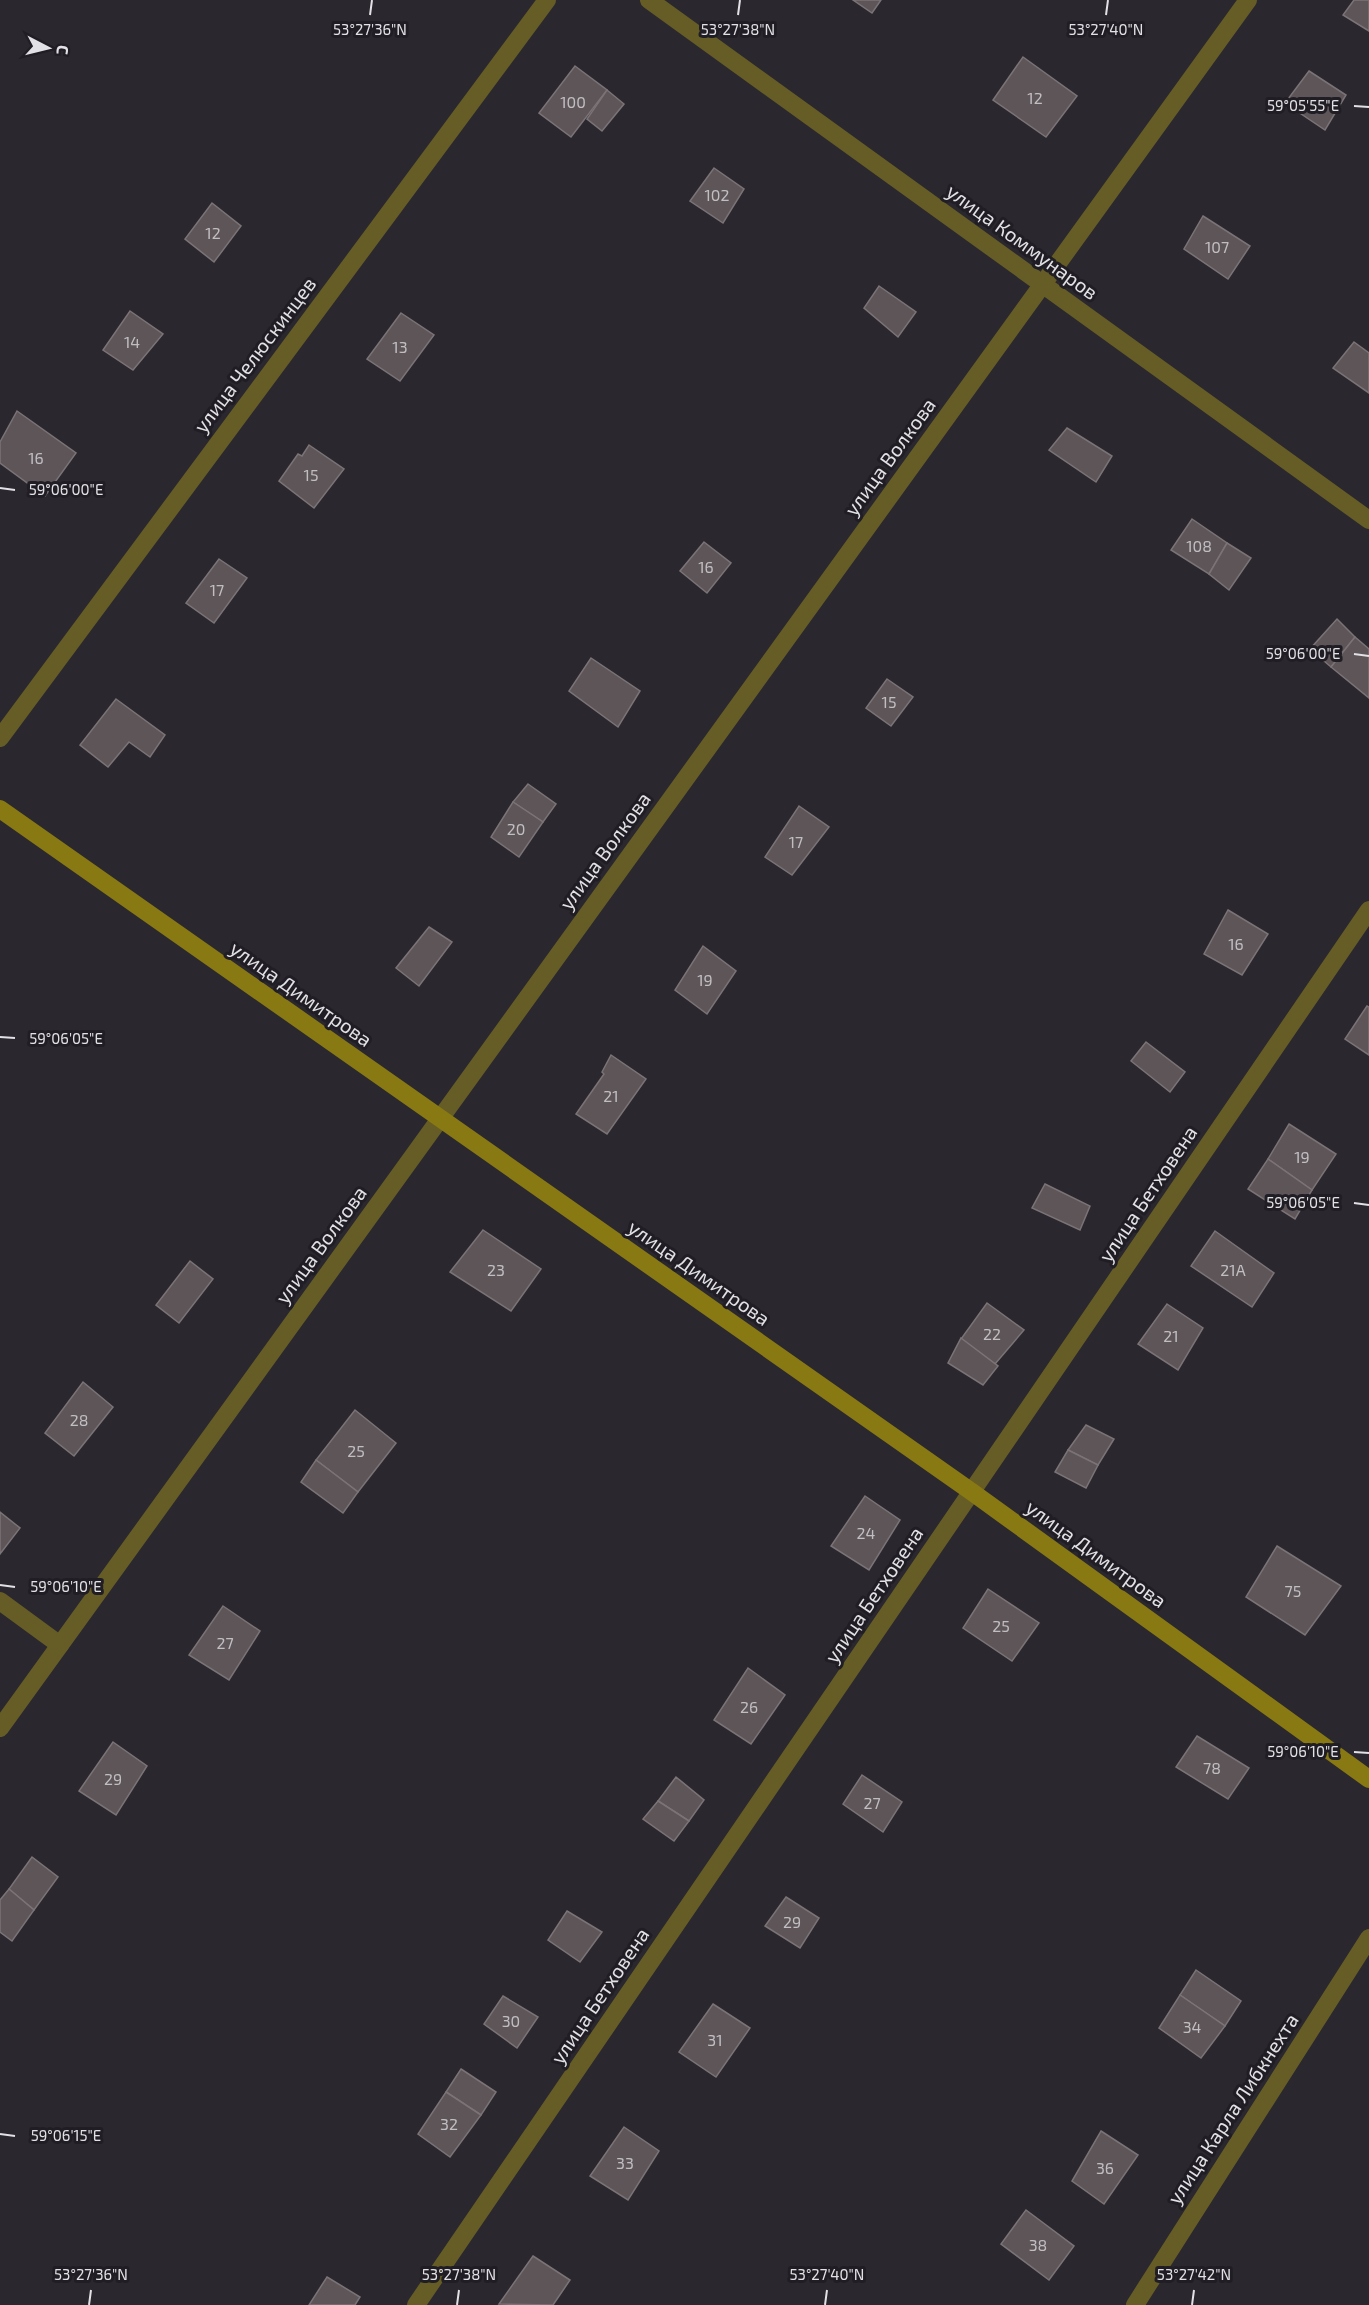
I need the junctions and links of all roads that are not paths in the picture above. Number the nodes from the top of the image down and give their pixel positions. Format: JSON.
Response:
{"nodes":[{"id":1,"x":547,"y":0,"type":"edge"},
{"id":2,"x":649,"y":0,"type":"edge"},
{"id":3,"x":1248,"y":0,"type":"edge"},
{"id":4,"x":1042,"y":284,"type":"junction"},
{"id":5,"x":1369,"y":520,"type":"edge"},
{"id":6,"x":0,"y":738,"type":"edge"},
{"id":7,"x":0,"y":809,"type":"edge"},
{"id":8,"x":1369,"y":910,"type":"edge"},
{"id":9,"x":439,"y":1119,"type":"junction"},
{"id":10,"x":972,"y":1492,"type":"junction"},
{"id":11,"x":0,"y":1601,"type":"edge"},
{"id":12,"x":60,"y":1645,"type":"junction"},
{"id":13,"x":0,"y":1728,"type":"edge"},
{"id":14,"x":1369,"y":1779,"type":"edge"},
{"id":15,"x":1369,"y":1938,"type":"edge"},
{"id":16,"x":416,"y":2305,"type":"edge"},
{"id":17,"x":1135,"y":2305,"type":"edge"}],
"edges":[{"from":1,"to":6,"type":"street","name":"улица Челюскинцев"},
{"from":2,"to":4,"type":"street","name":"улица Коммунаров"},
{"from":3,"to":4,"type":"street","name":"улица Волкова"},
{"from":4,"to":5,"type":"street","name":"улица Коммунаров"},
{"from":4,"to":9,"type":"street","name":"улица Волкова"},
{"from":7,"to":9,"type":"street","name":"улица Димитрова"},
{"from":8,"to":10,"type":"street","name":"улица Бетховена"},
{"from":9,"to":10,"type":"street","name":"улица Димитрова"},
{"from":9,"to":12,"type":"street","name":"улица Волкова"},
{"from":10,"to":14,"type":"street","name":"улица Димитрова"},
{"from":10,"to":16,"type":"street","name":"улица Бетховена"},
{"from":11,"to":12,"type":"street"},
{"from":12,"to":13,"type":"street","name":"улица Волкова"},
{"from":15,"to":17,"type":"street","name":"улица Карла Либкнехта"}]}
